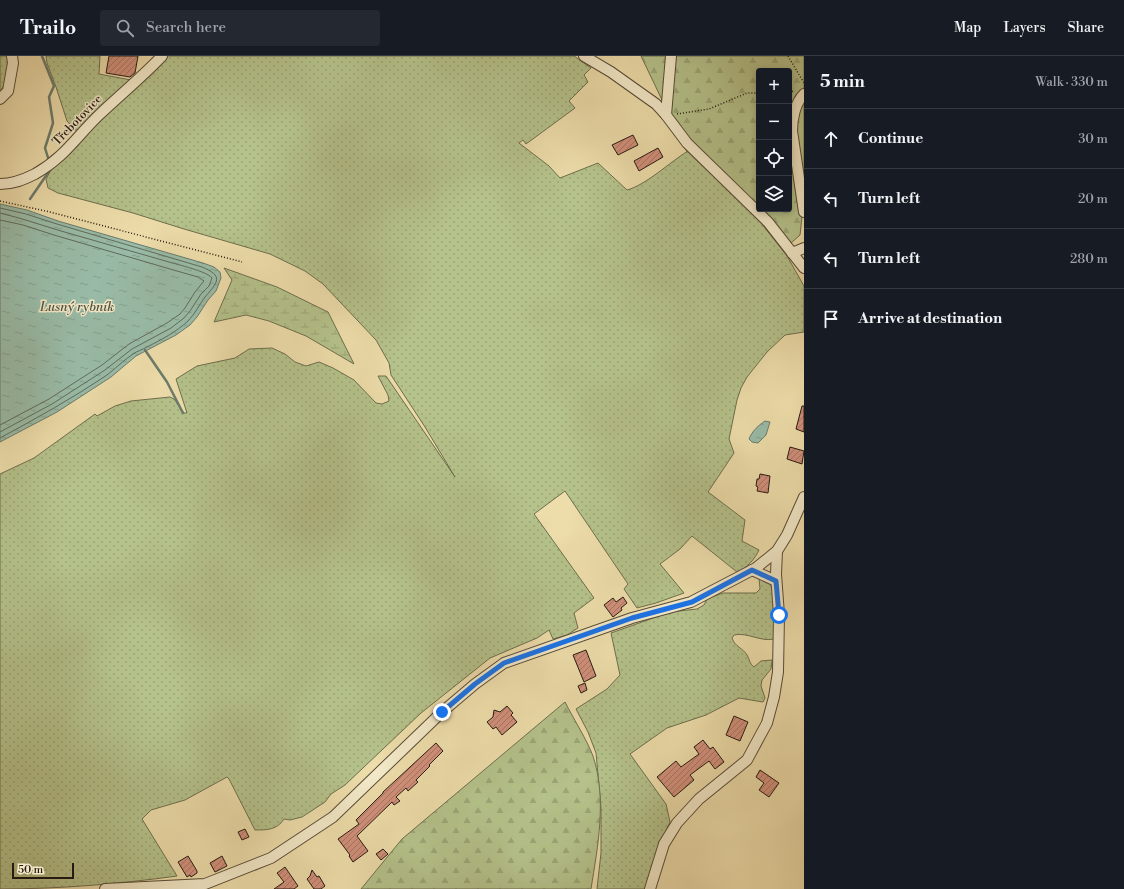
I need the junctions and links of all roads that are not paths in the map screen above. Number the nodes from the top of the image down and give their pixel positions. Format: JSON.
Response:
{"nodes":[{"id":1,"x":12,"y":56,"type":"edge"},
{"id":2,"x":162,"y":56,"type":"edge"},
{"id":3,"x":584,"y":56,"type":"edge"},
{"id":4,"x":671,"y":56,"type":"edge"},
{"id":5,"x":804,"y":94,"type":"edge"},
{"id":6,"x":0,"y":98,"type":"edge"},
{"id":7,"x":666,"y":115,"type":"junction"},
{"id":8,"x":0,"y":184,"type":"edge"},
{"id":9,"x":804,"y":212,"type":"edge"},
{"id":10,"x":804,"y":248,"type":"edge"},
{"id":11,"x":792,"y":253,"type":"junction"},
{"id":12,"x":804,"y":268,"type":"edge"},
{"id":13,"x":804,"y":497,"type":"edge"},
{"id":14,"x":777,"y":551,"type":"junction"},
{"id":15,"x":752,"y":570,"type":"junction"},
{"id":16,"x":776,"y":581,"type":"junction"},
{"id":17,"x":105,"y":889,"type":"edge"},
{"id":18,"x":650,"y":889,"type":"edge"}],
"edges":[{"from":1,"to":6,"type":"street"},
{"from":2,"to":8,"type":"street","name":"Třebotovice"},
{"from":3,"to":7,"type":"street"},
{"from":4,"to":7,"type":"street"},
{"from":5,"to":9,"type":"street"},
{"from":7,"to":11,"type":"street"},
{"from":10,"to":11,"type":"street"},
{"from":11,"to":12,"type":"street"},
{"from":13,"to":14,"type":"street"},
{"from":14,"to":15,"type":"street"},
{"from":14,"to":16,"type":"street"},
{"from":15,"to":16,"type":"street"},
{"from":15,"to":17,"type":"street"},
{"from":16,"to":18,"type":"street"}]}
